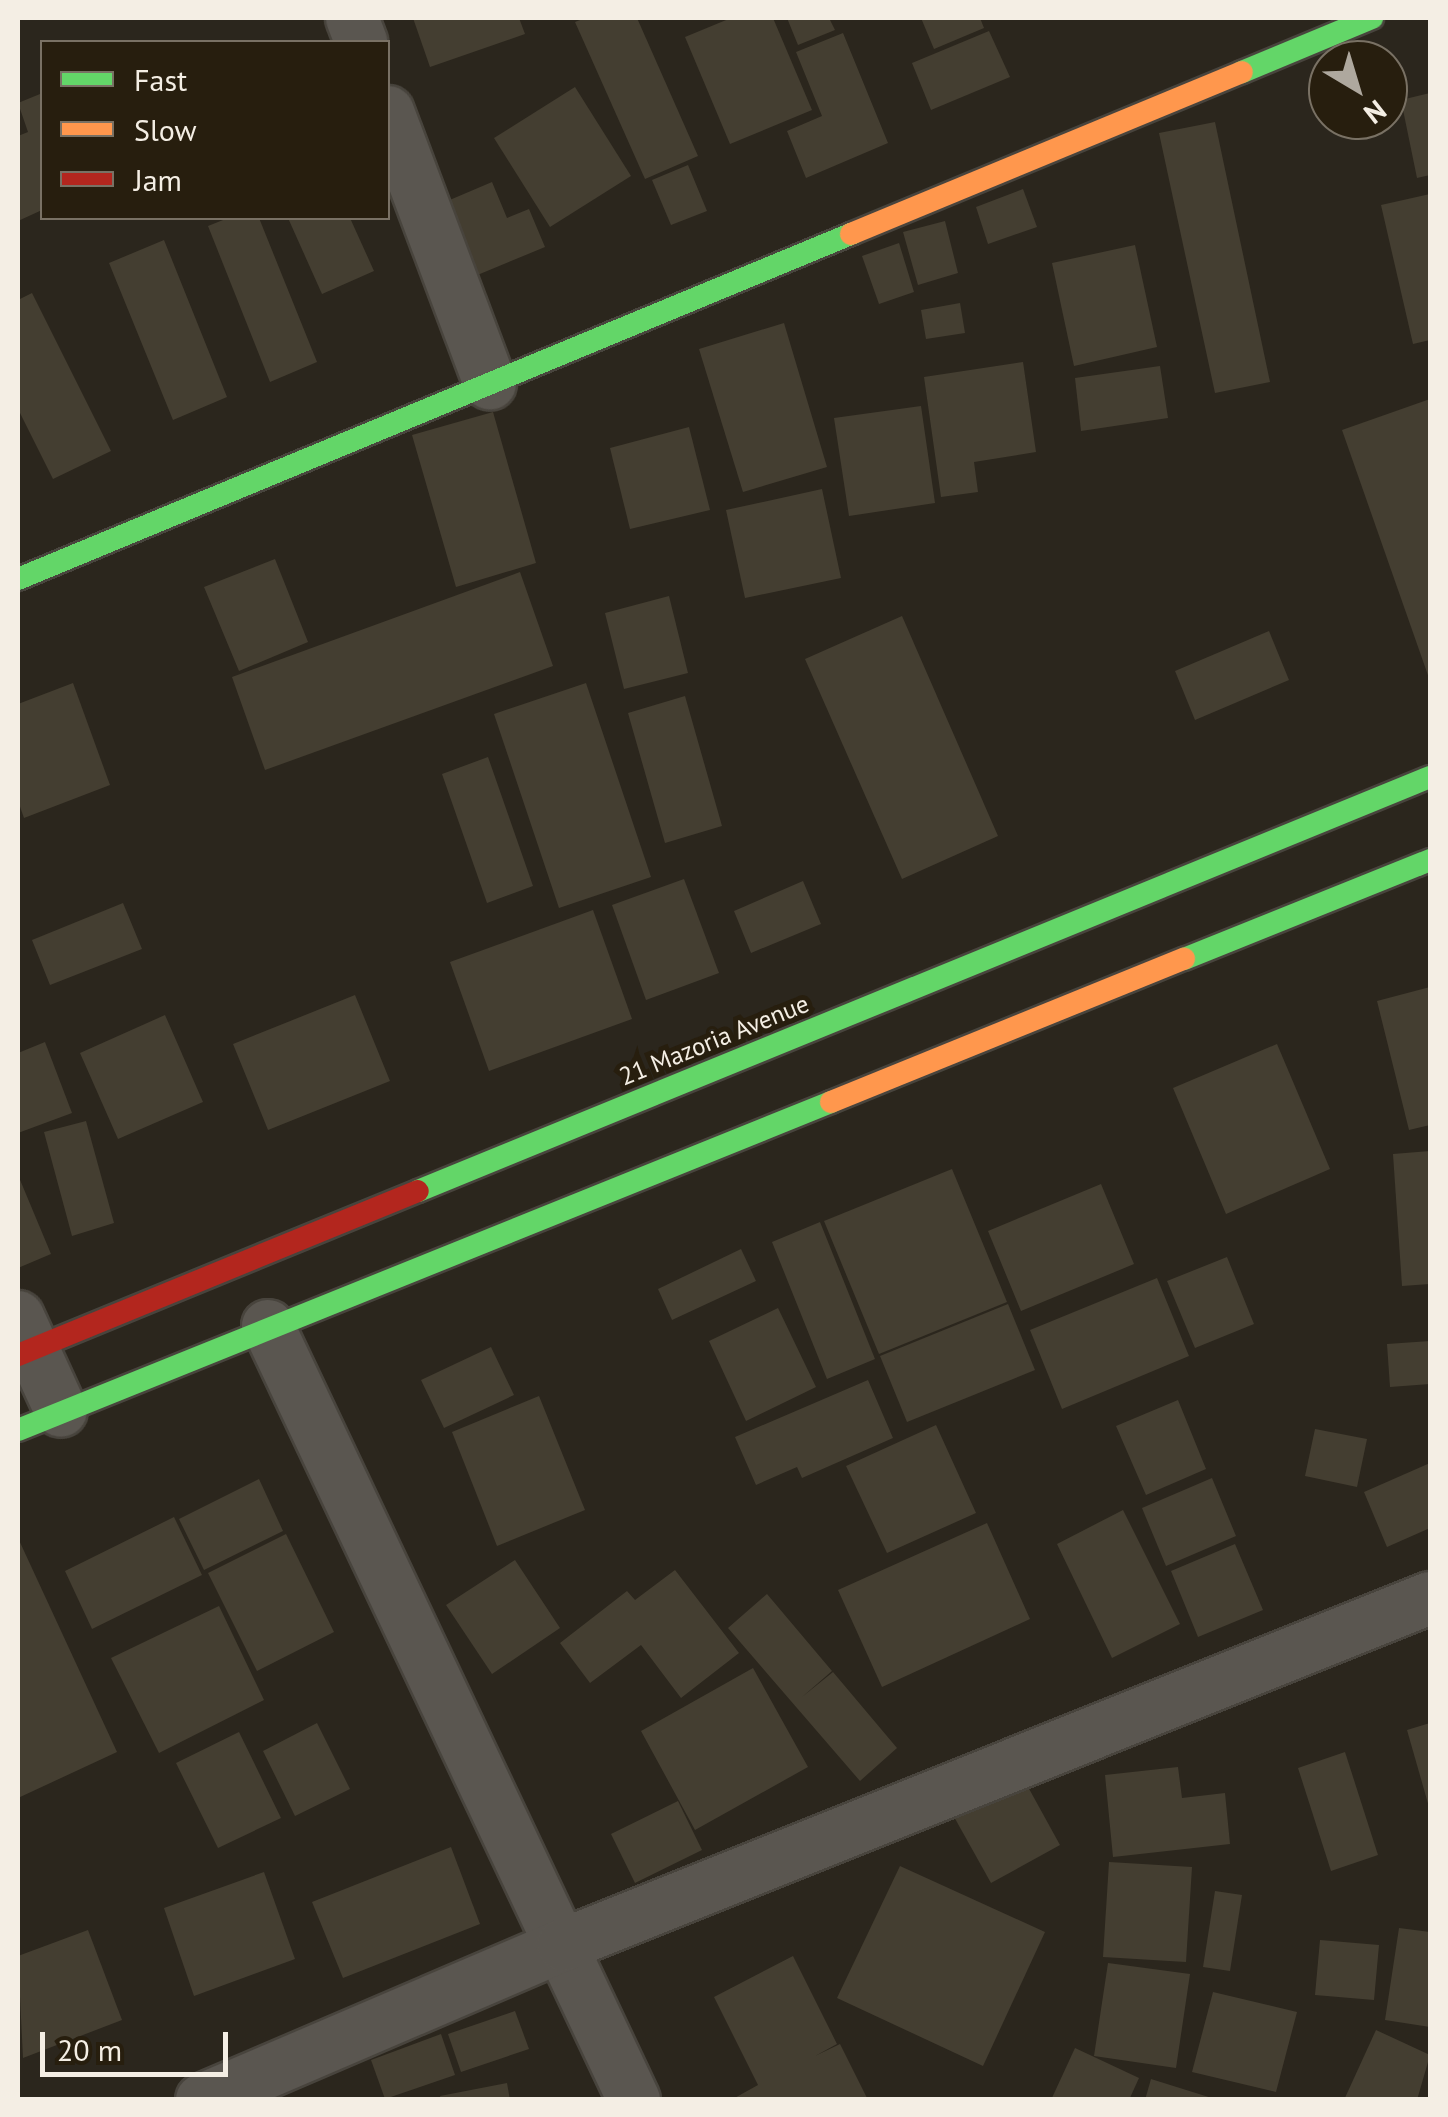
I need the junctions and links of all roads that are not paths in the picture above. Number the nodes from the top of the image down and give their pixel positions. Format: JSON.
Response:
{"nodes":[{"id":1,"x":1372,"y":18,"type":"edge"},
{"id":2,"x":390,"y":117,"type":"edge"},
{"id":3,"x":490,"y":384,"type":"junction"},
{"id":4,"x":18,"y":579,"type":"edge"},
{"id":5,"x":1430,"y":777,"type":"edge"},
{"id":6,"x":1430,"y":860,"type":"edge"},
{"id":7,"x":268,"y":1326,"type":"junction"},
{"id":8,"x":22,"y":1340,"type":"edge"},
{"id":9,"x":39,"y":1420,"type":"edge"},
{"id":10,"x":1430,"y":1598,"type":"edge"},
{"id":11,"x":563,"y":1945,"type":"junction"},
{"id":12,"x":202,"y":2100,"type":"edge"},
{"id":13,"x":634,"y":2100,"type":"edge"}],
"edges":[{"from":1,"to":3,"type":"main road"},
{"from":2,"to":3,"type":"street"},
{"from":3,"to":4,"type":"main road"},
{"from":5,"to":8,"type":"main road","name":"21 Mazoria Avenue"},
{"from":6,"to":7,"type":"main road"},
{"from":7,"to":9,"type":"main road"},
{"from":7,"to":11,"type":"street"},
{"from":8,"to":9,"type":"street"},
{"from":10,"to":11,"type":"street"},
{"from":11,"to":12,"type":"street"},
{"from":11,"to":13,"type":"street"}]}
